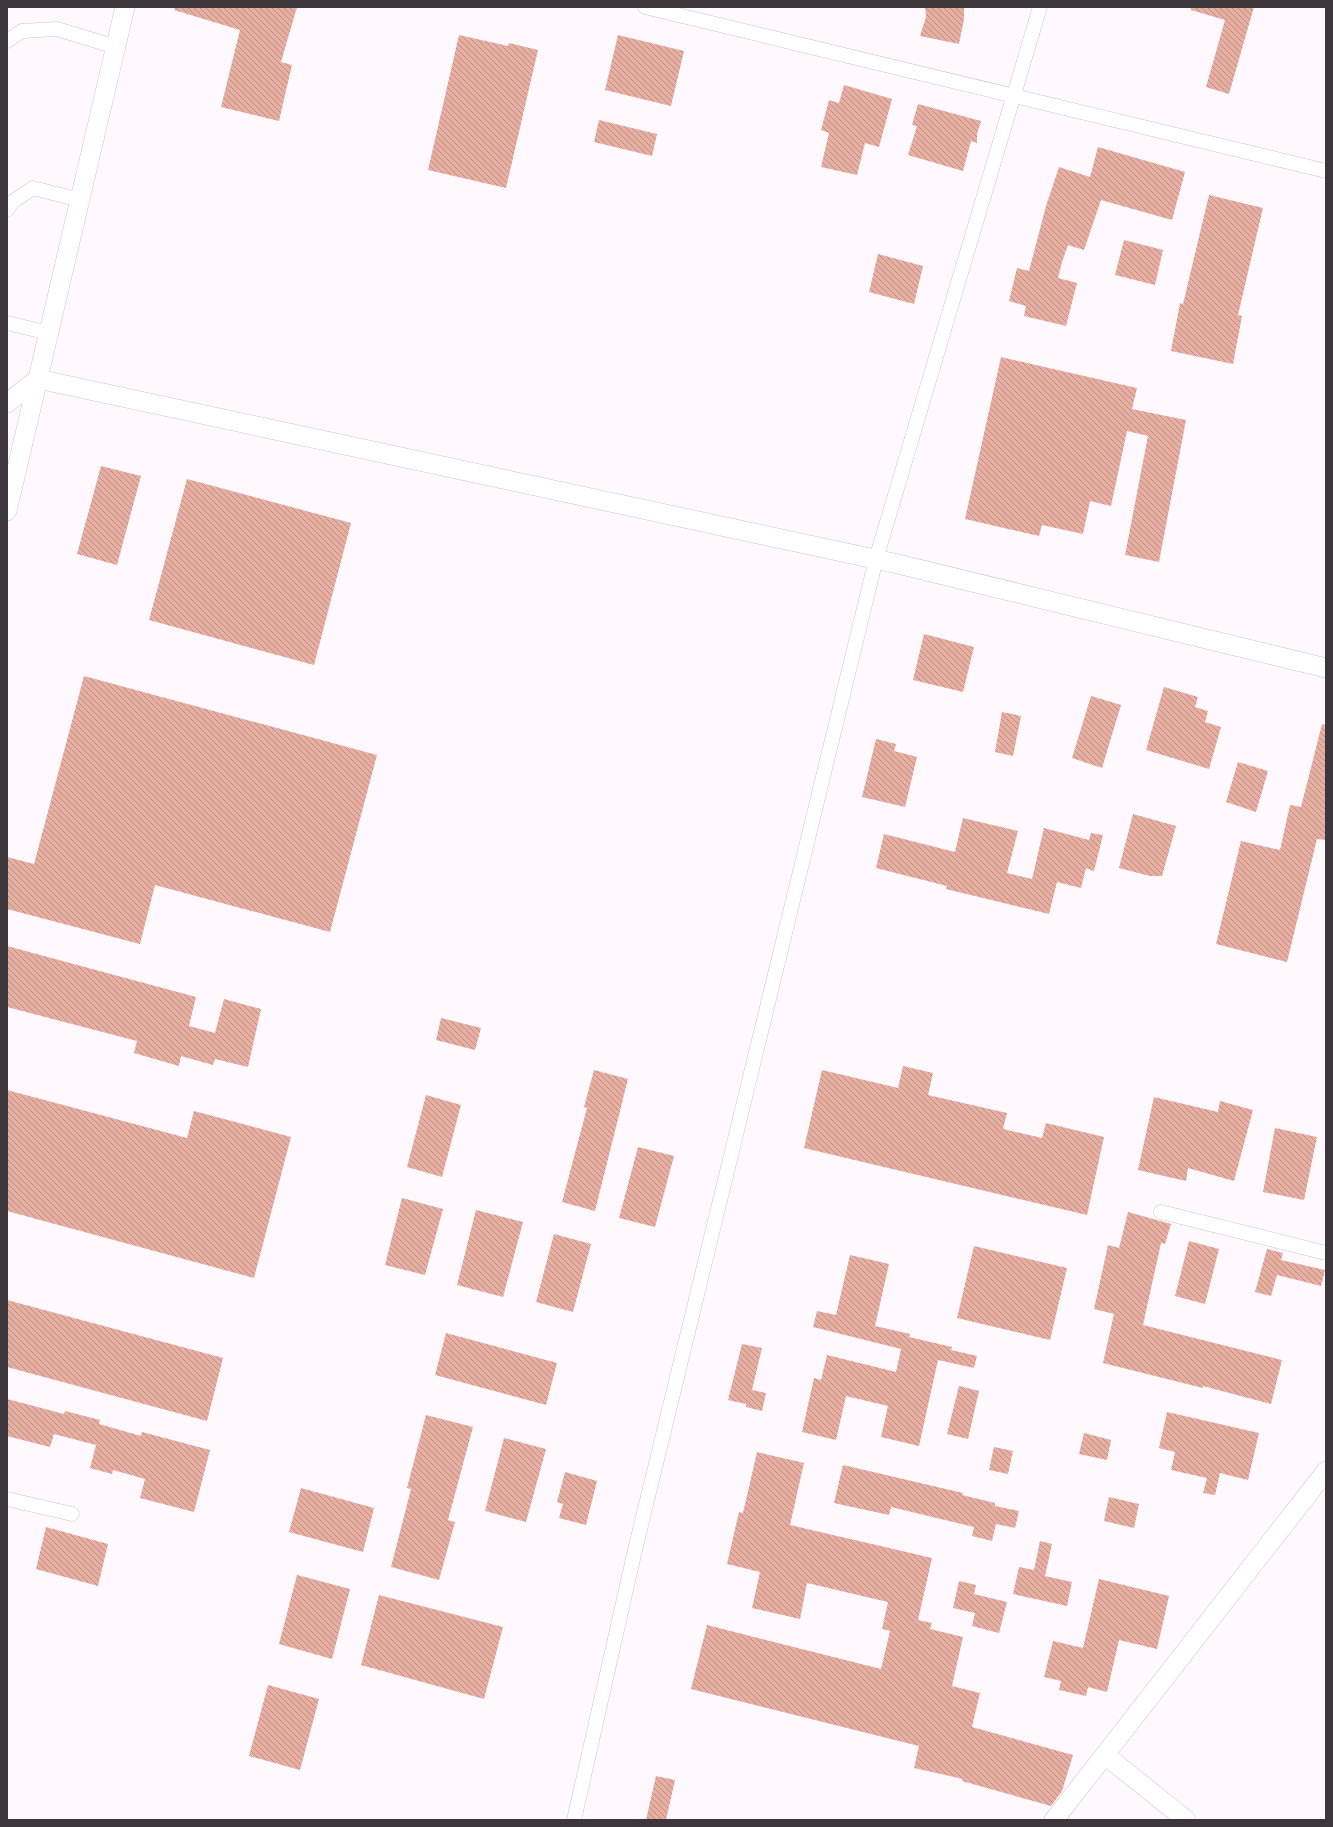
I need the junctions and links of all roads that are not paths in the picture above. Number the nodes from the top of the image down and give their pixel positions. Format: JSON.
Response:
{"nodes":[{"id":1,"x":125,"y":7,"type":"edge"},
{"id":2,"x":645,"y":7,"type":"edge"},
{"id":3,"x":1040,"y":7,"type":"edge"},
{"id":4,"x":7,"y":41,"type":"edge"},
{"id":5,"x":116,"y":47,"type":"junction"},
{"id":6,"x":1014,"y":97,"type":"junction"},
{"id":7,"x":1326,"y":171,"type":"edge"},
{"id":8,"x":80,"y":200,"type":"junction"},
{"id":9,"x":7,"y":210,"type":"edge"},
{"id":10,"x":7,"y":323,"type":"edge"},
{"id":11,"x":49,"y":333,"type":"junction"},
{"id":12,"x":38,"y":379,"type":"junction"},
{"id":13,"x":7,"y":402,"type":"edge"},
{"id":14,"x":7,"y":511,"type":"edge"},
{"id":15,"x":876,"y":559,"type":"junction"},
{"id":16,"x":1326,"y":668,"type":"edge"},
{"id":17,"x":1161,"y":1212,"type":"dead end"},
{"id":18,"x":1326,"y":1253,"type":"edge"},
{"id":19,"x":1326,"y":1471,"type":"edge"},
{"id":20,"x":7,"y":1499,"type":"edge"},
{"id":21,"x":72,"y":1514,"type":"dead end"},
{"id":22,"x":1105,"y":1755,"type":"junction"},
{"id":23,"x":574,"y":1820,"type":"edge"},
{"id":24,"x":1054,"y":1820,"type":"edge"},
{"id":25,"x":1186,"y":1820,"type":"edge"}],
"edges":[{"from":1,"to":5,"type":"main road"},
{"from":2,"to":6,"type":"street"},
{"from":3,"to":6,"type":"street"},
{"from":4,"to":5,"type":"street"},
{"from":5,"to":8,"type":"main road"},
{"from":6,"to":7,"type":"street"},
{"from":6,"to":15,"type":"street"},
{"from":8,"to":9,"type":"street"},
{"from":8,"to":11,"type":"main road"},
{"from":10,"to":11,"type":"street"},
{"from":11,"to":12,"type":"main road"},
{"from":12,"to":13,"type":"main road"},
{"from":12,"to":14,"type":"main road"},
{"from":12,"to":15,"type":"main road"},
{"from":15,"to":16,"type":"main road"},
{"from":15,"to":23,"type":"street"},
{"from":17,"to":18,"type":"street"},
{"from":19,"to":22,"type":"main road"},
{"from":20,"to":21,"type":"street"},
{"from":22,"to":24,"type":"main road"},
{"from":22,"to":25,"type":"main road"}]}
